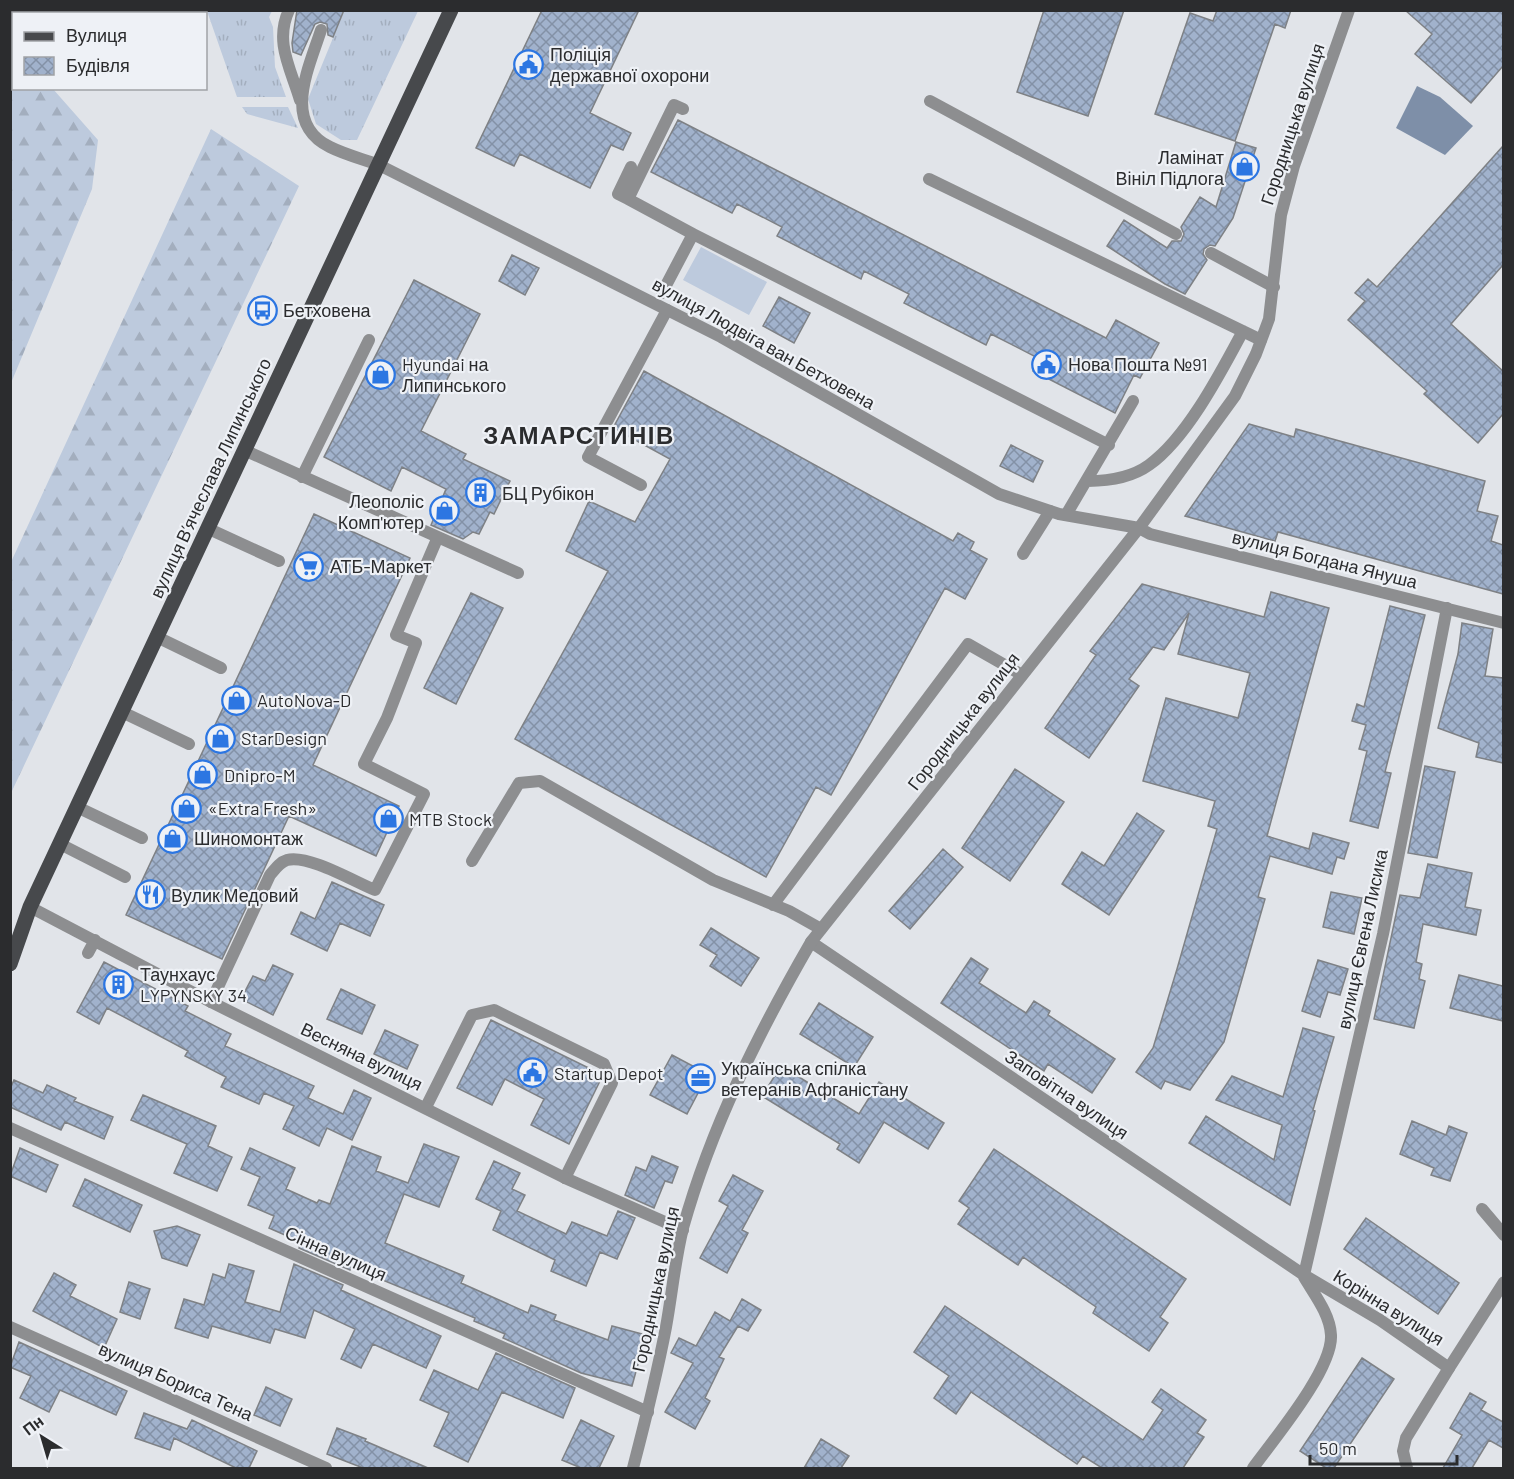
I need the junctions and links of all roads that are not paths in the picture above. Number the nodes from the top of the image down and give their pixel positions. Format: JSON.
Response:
{"nodes":[{"id":1,"x":289,"y":10,"type":"edge"},
{"id":2,"x":451,"y":10,"type":"edge"},
{"id":3,"x":1349,"y":10,"type":"edge"},
{"id":4,"x":321,"y":30,"type":"dead end"},
{"id":5,"x":300,"y":100,"type":"junction"},
{"id":6,"x":930,"y":101,"type":"dead end"},
{"id":7,"x":683,"y":109,"type":"dead end"},
{"id":8,"x":379,"y":165,"type":"junction"},
{"id":9,"x":631,"y":167,"type":"dead end"},
{"id":10,"x":929,"y":179,"type":"dead end"},
{"id":11,"x":628,"y":199,"type":"junction"},
{"id":12,"x":693,"y":234,"type":"junction"},
{"id":13,"x":1176,"y":234,"type":"dead end"},
{"id":14,"x":1211,"y":253,"type":"dead end"},
{"id":15,"x":1274,"y":287,"type":"junction"},
{"id":16,"x":662,"y":292,"type":"dead end"},
{"id":17,"x":667,"y":310,"type":"junction"},
{"id":18,"x":1243,"y":330,"type":"junction"},
{"id":19,"x":369,"y":340,"type":"dead end"},
{"id":20,"x":1261,"y":340,"type":"junction"},
{"id":21,"x":1133,"y":401,"type":"dead end"},
{"id":22,"x":1109,"y":445,"type":"junction"},
{"id":23,"x":244,"y":450,"type":"junction"},
{"id":24,"x":302,"y":477,"type":"junction"},
{"id":25,"x":1088,"y":481,"type":"junction"},
{"id":26,"x":641,"y":485,"type":"dead end"},
{"id":27,"x":1050,"y":511,"type":"junction"},
{"id":28,"x":1066,"y":515,"type":"junction"},
{"id":29,"x":1139,"y":528,"type":"junction"},
{"id":30,"x":208,"y":529,"type":"junction"},
{"id":31,"x":437,"y":539,"type":"junction"},
{"id":32,"x":1023,"y":554,"type":"dead end"},
{"id":33,"x":279,"y":561,"type":"dead end"},
{"id":34,"x":518,"y":573,"type":"dead end"},
{"id":35,"x":1447,"y":608,"type":"junction"},
{"id":36,"x":1503,"y":623,"type":"edge"},
{"id":37,"x":157,"y":637,"type":"junction"},
{"id":38,"x":221,"y":668,"type":"dead end"},
{"id":39,"x":1022,"y":675,"type":"junction"},
{"id":40,"x":122,"y":712,"type":"junction"},
{"id":41,"x":189,"y":744,"type":"dead end"},
{"id":42,"x":77,"y":807,"type":"junction"},
{"id":43,"x":142,"y":838,"type":"dead end"},
{"id":44,"x":60,"y":844,"type":"junction"},
{"id":45,"x":472,"y":861,"type":"dead end"},
{"id":46,"x":125,"y":877,"type":"dead end"},
{"id":47,"x":773,"y":905,"type":"junction"},
{"id":48,"x":30,"y":907,"type":"junction"},
{"id":49,"x":821,"y":929,"type":"junction"},
{"id":50,"x":95,"y":940,"type":"junction"},
{"id":51,"x":811,"y":942,"type":"junction"},
{"id":52,"x":88,"y":953,"type":"dead end"},
{"id":53,"x":10,"y":964,"type":"edge"},
{"id":54,"x":211,"y":1002,"type":"junction"},
{"id":55,"x":426,"y":1107,"type":"junction"},
{"id":56,"x":10,"y":1128,"type":"edge"},
{"id":57,"x":565,"y":1178,"type":"junction"},
{"id":58,"x":1482,"y":1209,"type":"dead end"},
{"id":59,"x":683,"y":1230,"type":"junction"},
{"id":60,"x":1503,"y":1235,"type":"edge"},
{"id":61,"x":1304,"y":1275,"type":"junction"},
{"id":62,"x":1503,"y":1282,"type":"edge"},
{"id":63,"x":10,"y":1327,"type":"edge"},
{"id":64,"x":1449,"y":1368,"type":"junction"},
{"id":65,"x":648,"y":1412,"type":"junction"},
{"id":66,"x":326,"y":1468,"type":"edge"},
{"id":67,"x":633,"y":1468,"type":"edge"},
{"id":68,"x":1253,"y":1468,"type":"edge"},
{"id":69,"x":1407,"y":1468,"type":"edge"}],
"edges":[{"from":1,"to":5,"type":"street"},
{"from":2,"to":8,"type":"main road","name":"вулиця Вʼячеслава Липинського"},
{"from":3,"to":15,"type":"street","name":"Городницька вулиця"},
{"from":4,"to":5,"type":"street"},
{"from":5,"to":8,"type":"street","name":"вулиця Людвіга ван Бетховена"},
{"from":6,"to":13,"type":"street"},
{"from":7,"to":11,"type":"street"},
{"from":8,"to":17,"type":"street","name":"вулиця Людвіга ван Бетховена"},
{"from":8,"to":23,"type":"main road","name":"вулиця Вʼячеслава Липинського"},
{"from":9,"to":11,"type":"street"},
{"from":10,"to":18,"type":"street"},
{"from":11,"to":12,"type":"street"},
{"from":12,"to":16,"type":"street"},
{"from":12,"to":22,"type":"street"},
{"from":14,"to":15,"type":"street"},
{"from":15,"to":20,"type":"street","name":"Городницька вулиця"},
{"from":17,"to":26,"type":"street"},
{"from":17,"to":27,"type":"street","name":"вулиця Людвіга ван Бетховена"},
{"from":18,"to":20,"type":"street"},
{"from":18,"to":25,"type":"street"},
{"from":19,"to":24,"type":"street"},
{"from":20,"to":29,"type":"street","name":"Городницька вулиця"},
{"from":21,"to":22,"type":"street"},
{"from":22,"to":25,"type":"street"},
{"from":23,"to":24,"type":"street"},
{"from":23,"to":30,"type":"main road","name":"вулиця Вʼячеслава Липинського"},
{"from":24,"to":31,"type":"street"},
{"from":25,"to":28,"type":"street"},
{"from":27,"to":28,"type":"street","name":"вулиця Людвіга ван Бетховена"},
{"from":27,"to":32,"type":"street"},
{"from":28,"to":29,"type":"street","name":"вулиця Людвіга ван Бетховена"},
{"from":29,"to":35,"type":"street","name":"вулиця Богдана Януша"},
{"from":29,"to":39,"type":"street","name":"Городницька вулиця"},
{"from":30,"to":33,"type":"street"},
{"from":30,"to":37,"type":"main road","name":"вулиця Вʼячеслава Липинського"},
{"from":31,"to":34,"type":"street"},
{"from":31,"to":54,"type":"street"},
{"from":35,"to":36,"type":"street","name":"вулиця Богдана Януша"},
{"from":35,"to":61,"type":"street","name":"вулиця Євгена Лисика"},
{"from":37,"to":38,"type":"street"},
{"from":37,"to":40,"type":"main road","name":"вулиця Вʼячеслава Липинського"},
{"from":39,"to":47,"type":"street"},
{"from":39,"to":49,"type":"street","name":"Городницька вулиця"},
{"from":40,"to":41,"type":"street"},
{"from":40,"to":42,"type":"main road","name":"вулиця Вʼячеслава Липинського"},
{"from":42,"to":43,"type":"street"},
{"from":42,"to":44,"type":"main road","name":"вулиця Вʼячеслава Липинського"},
{"from":44,"to":46,"type":"street"},
{"from":44,"to":48,"type":"main road","name":"вулиця Вʼячеслава Липинського"},
{"from":45,"to":47,"type":"street"},
{"from":47,"to":49,"type":"street"},
{"from":48,"to":50,"type":"street","name":"Весняна вулиця"},
{"from":48,"to":53,"type":"main road","name":"вулиця Вʼячеслава Липинського"},
{"from":49,"to":51,"type":"street","name":"Городницька вулиця"},
{"from":50,"to":52,"type":"street"},
{"from":50,"to":54,"type":"street","name":"Весняна вулиця"},
{"from":51,"to":59,"type":"street","name":"Городницька вулиця"},
{"from":51,"to":61,"type":"street","name":"Заповітна вулиця"},
{"from":54,"to":55,"type":"street","name":"Весняна вулиця"},
{"from":55,"to":57,"type":"street","name":"Весняна вулиця"},
{"from":55,"to":57,"type":"street"},
{"from":56,"to":65,"type":"street","name":"Сінна вулиця"},
{"from":57,"to":59,"type":"street","name":"Весняна вулиця"},
{"from":58,"to":60,"type":"street"},
{"from":59,"to":65,"type":"street","name":"Городницька вулиця"},
{"from":61,"to":64,"type":"street","name":"Корінна вулиця"},
{"from":61,"to":68,"type":"street"},
{"from":62,"to":64,"type":"street"},
{"from":63,"to":66,"type":"street","name":"вулиця Бориса Тена"},
{"from":64,"to":69,"type":"street","name":"Корінна вулиця"},
{"from":65,"to":67,"type":"street","name":"Городницька вулиця"}]}
